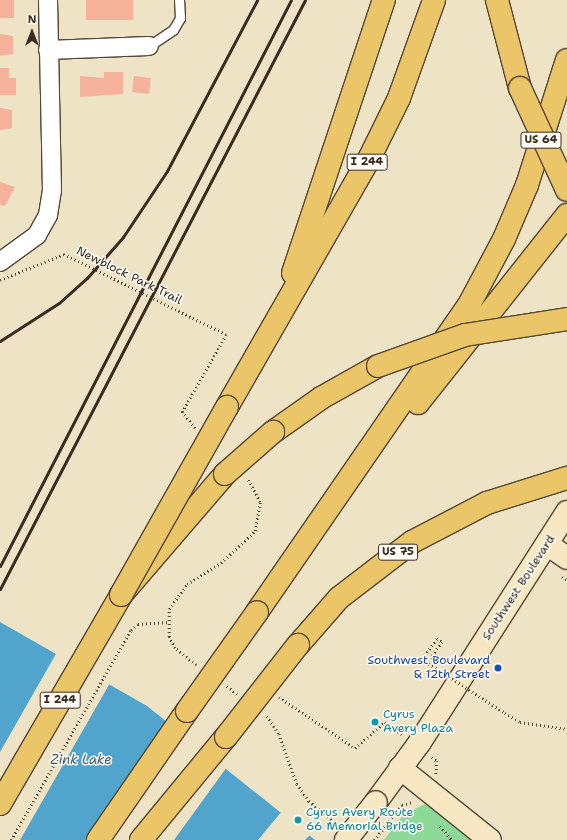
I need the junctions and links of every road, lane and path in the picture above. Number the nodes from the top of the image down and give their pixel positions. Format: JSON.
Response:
{"nodes":[{"id":1,"x":48,"y":0,"type":"edge"},
{"id":2,"x":180,"y":0,"type":"edge"},
{"id":3,"x":384,"y":0,"type":"edge"},
{"id":4,"x":434,"y":0,"type":"edge"},
{"id":5,"x":497,"y":0,"type":"edge"},
{"id":6,"x":149,"y":46,"type":"joint"},
{"id":7,"x":48,"y":50,"type":"junction"},
{"id":8,"x":567,"y":60,"type":"edge"},
{"id":9,"x":567,"y":190,"type":"edge"},
{"id":10,"x":567,"y":215,"type":"edge"},
{"id":11,"x":0,"y":262,"type":"edge"},
{"id":12,"x":0,"y":280,"type":"edge"},
{"id":13,"x":280,"y":315,"type":"junction"},
{"id":14,"x":567,"y":319,"type":"edge"},
{"id":15,"x":226,"y":336,"type":"dead end"},
{"id":16,"x":567,"y":478,"type":"edge"},
{"id":17,"x":567,"y":512,"type":"edge"},
{"id":18,"x":304,"y":544,"type":"junction"},
{"id":19,"x":547,"y":544,"type":"junction"},
{"id":20,"x":567,"y":558,"type":"edge"},
{"id":21,"x":121,"y":596,"type":"junction"},
{"id":22,"x":168,"y":622,"type":"dead end"},
{"id":23,"x":440,"y":662,"type":"dead end"},
{"id":24,"x":275,"y":695,"type":"dead end"},
{"id":25,"x":261,"y":711,"type":"dead end"},
{"id":26,"x":385,"y":722,"type":"dead end"},
{"id":27,"x":567,"y":728,"type":"edge"},
{"id":28,"x":400,"y":768,"type":"junction"},
{"id":29,"x":414,"y":802,"type":"dead end"},
{"id":30,"x":0,"y":804,"type":"edge"},
{"id":31,"x":343,"y":834,"type":"edge"},
{"id":32,"x":11,"y":840,"type":"edge"},
{"id":33,"x":98,"y":840,"type":"edge"},
{"id":34,"x":140,"y":840,"type":"edge"},
{"id":35,"x":374,"y":840,"type":"edge"},
{"id":36,"x":490,"y":840,"type":"edge"}],
"edges":[{"from":1,"to":7,"type":"street"},
{"from":2,"to":6,"type":"lane"},
{"from":3,"to":13,"type":"highway"},
{"from":4,"to":13,"type":"highway","number":"I 244"},
{"from":5,"to":9,"type":"highway","number":"US 64","bridge":true},
{"from":6,"to":7,"type":"street"},
{"from":7,"to":11,"type":"street"},
{"from":8,"to":18,"type":"highway"},
{"from":10,"to":18,"type":"highway"},
{"from":12,"to":15,"type":"path","name":"Newblock Park Trail","bridge":true},
{"from":13,"to":21,"type":"highway","number":"I 244","bridge":true},
{"from":14,"to":21,"type":"highway","bridge":true},
{"from":16,"to":34,"type":"highway","number":"US 75","bridge":true},
{"from":17,"to":19,"type":"main road","name":"Southwest Boulevard"},
{"from":18,"to":33,"type":"highway","bridge":true},
{"from":19,"to":20,"type":"main road"},
{"from":19,"to":28,"type":"main road","name":"Southwest Boulevard"},
{"from":21,"to":30,"type":"highway","number":"I 244"},
{"from":22,"to":32,"type":"path"},
{"from":23,"to":27,"type":"path","bridge":true},
{"from":24,"to":26,"type":"path"},
{"from":25,"to":31,"type":"path"},
{"from":28,"to":31,"type":"main road","name":"Southwest Boulevard","bridge":true},
{"from":28,"to":36,"type":"main road"},
{"from":29,"to":35,"type":"path"}]}
